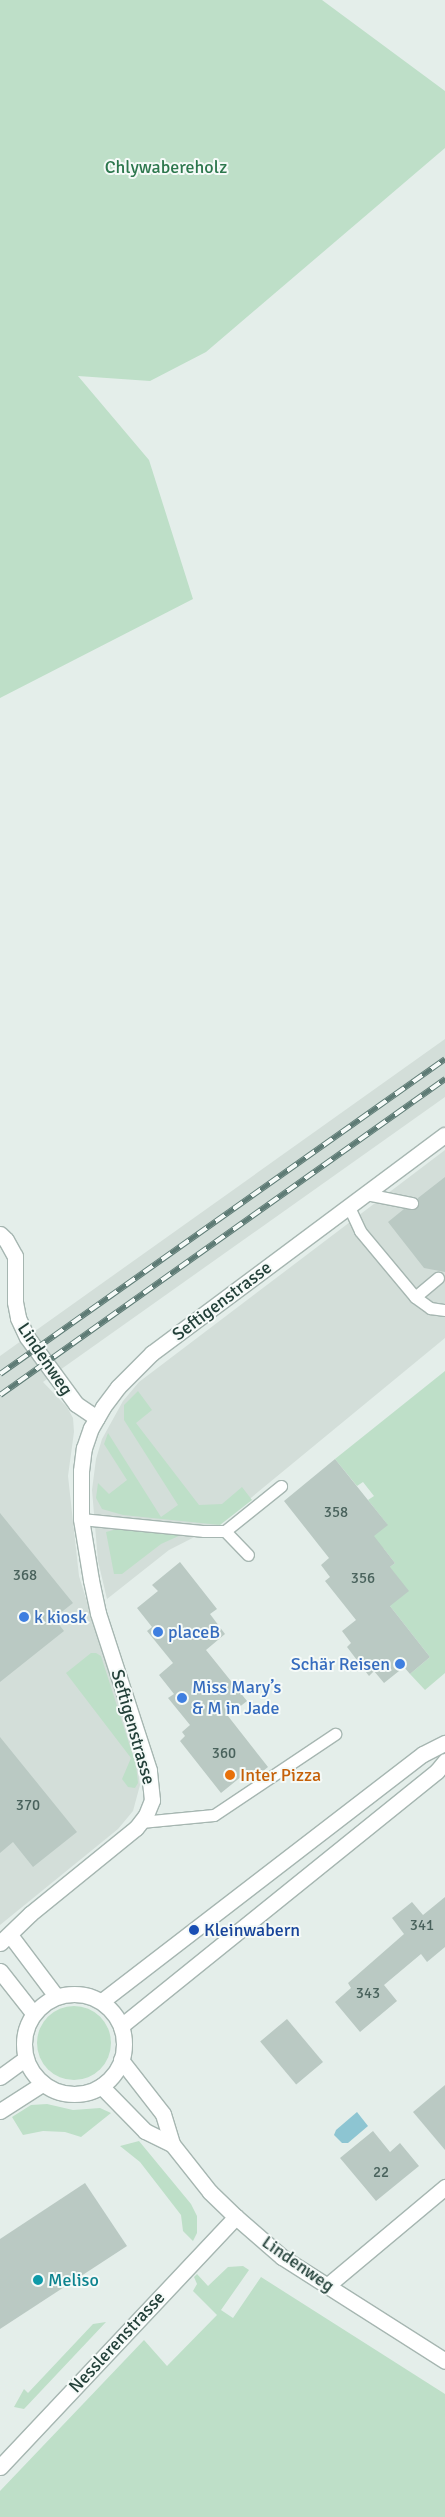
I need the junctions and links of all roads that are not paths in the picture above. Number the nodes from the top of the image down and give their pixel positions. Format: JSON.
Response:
{"nodes":[{"id":1,"x":445,"y":1135,"type":"edge"},
{"id":2,"x":366,"y":1194,"type":"junction"},
{"id":3,"x":412,"y":1203,"type":"dead end"},
{"id":4,"x":349,"y":1207,"type":"junction"},
{"id":5,"x":0,"y":1234,"type":"edge"},
{"id":6,"x":438,"y":1278,"type":"dead end"},
{"id":7,"x":415,"y":1297,"type":"junction"},
{"id":8,"x":445,"y":1310,"type":"edge"},
{"id":9,"x":97,"y":1418,"type":"junction"},
{"id":10,"x":281,"y":1486,"type":"dead end"},
{"id":11,"x":82,"y":1519,"type":"junction"},
{"id":12,"x":224,"y":1531,"type":"junction"},
{"id":13,"x":248,"y":1555,"type":"dead end"},
{"id":14,"x":336,"y":1734,"type":"dead end"},
{"id":15,"x":445,"y":1743,"type":"edge"},
{"id":16,"x":445,"y":1761,"type":"edge"},
{"id":17,"x":141,"y":1822,"type":"junction"},
{"id":18,"x":5,"y":1939,"type":"edge"},
{"id":19,"x":0,"y":1971,"type":"edge"},
{"id":20,"x":56,"y":1996,"type":"junction"},
{"id":21,"x":102,"y":2001,"type":"junction"},
{"id":22,"x":33,"y":2013,"type":"junction"},
{"id":23,"x":121,"y":2026,"type":"junction"},
{"id":24,"x":25,"y":2059,"type":"junction"},
{"id":25,"x":122,"y":2060,"type":"junction"},
{"id":26,"x":0,"y":2077,"type":"edge"},
{"id":27,"x":42,"y":2084,"type":"junction"},
{"id":28,"x":101,"y":2086,"type":"junction"},
{"id":29,"x":0,"y":2111,"type":"edge"},
{"id":30,"x":172,"y":2144,"type":"junction"},
{"id":31,"x":445,"y":2187,"type":"edge"},
{"id":32,"x":236,"y":2217,"type":"junction"},
{"id":33,"x":328,"y":2285,"type":"junction"},
{"id":34,"x":445,"y":2361,"type":"edge"},
{"id":35,"x":0,"y":2467,"type":"edge"}],
"edges":[{"from":1,"to":2,"type":"street","name":"Seftigenstrasse"},
{"from":2,"to":3,"type":"lane"},
{"from":2,"to":4,"type":"street","name":"Seftigenstrasse"},
{"from":4,"to":7,"type":"lane"},
{"from":4,"to":9,"type":"street","name":"Seftigenstrasse"},
{"from":5,"to":9,"type":"street","name":"Lindenweg"},
{"from":6,"to":7,"type":"lane"},
{"from":7,"to":8,"type":"lane"},
{"from":9,"to":11,"type":"street","name":"Seftigenstrasse"},
{"from":10,"to":12,"type":"lane"},
{"from":11,"to":12,"type":"lane"},
{"from":11,"to":17,"type":"street","name":"Seftigenstrasse"},
{"from":12,"to":13,"type":"lane"},
{"from":14,"to":17,"type":"lane"},
{"from":15,"to":21,"type":"street"},
{"from":16,"to":23,"type":"street"},
{"from":17,"to":18,"type":"street","name":"Seftigenstrasse"},
{"from":18,"to":20,"type":"street"},
{"from":19,"to":22,"type":"street"},
{"from":20,"to":21,"type":"street"},
{"from":20,"to":22,"type":"street"},
{"from":21,"to":23,"type":"street"},
{"from":22,"to":24,"type":"street"},
{"from":23,"to":25,"type":"street"},
{"from":24,"to":26,"type":"street"},
{"from":24,"to":27,"type":"street"},
{"from":25,"to":28,"type":"street"},
{"from":25,"to":30,"type":"street","name":"Lindenweg"},
{"from":27,"to":28,"type":"street"},
{"from":27,"to":29,"type":"street"},
{"from":28,"to":30,"type":"street","name":"Lindenweg"},
{"from":30,"to":32,"type":"street","name":"Lindenweg"},
{"from":31,"to":33,"type":"street"},
{"from":32,"to":33,"type":"street","name":"Lindenweg"},
{"from":32,"to":35,"type":"street","name":"Nesslerenstrasse"},
{"from":33,"to":34,"type":"street","name":"Lindenweg"}]}
